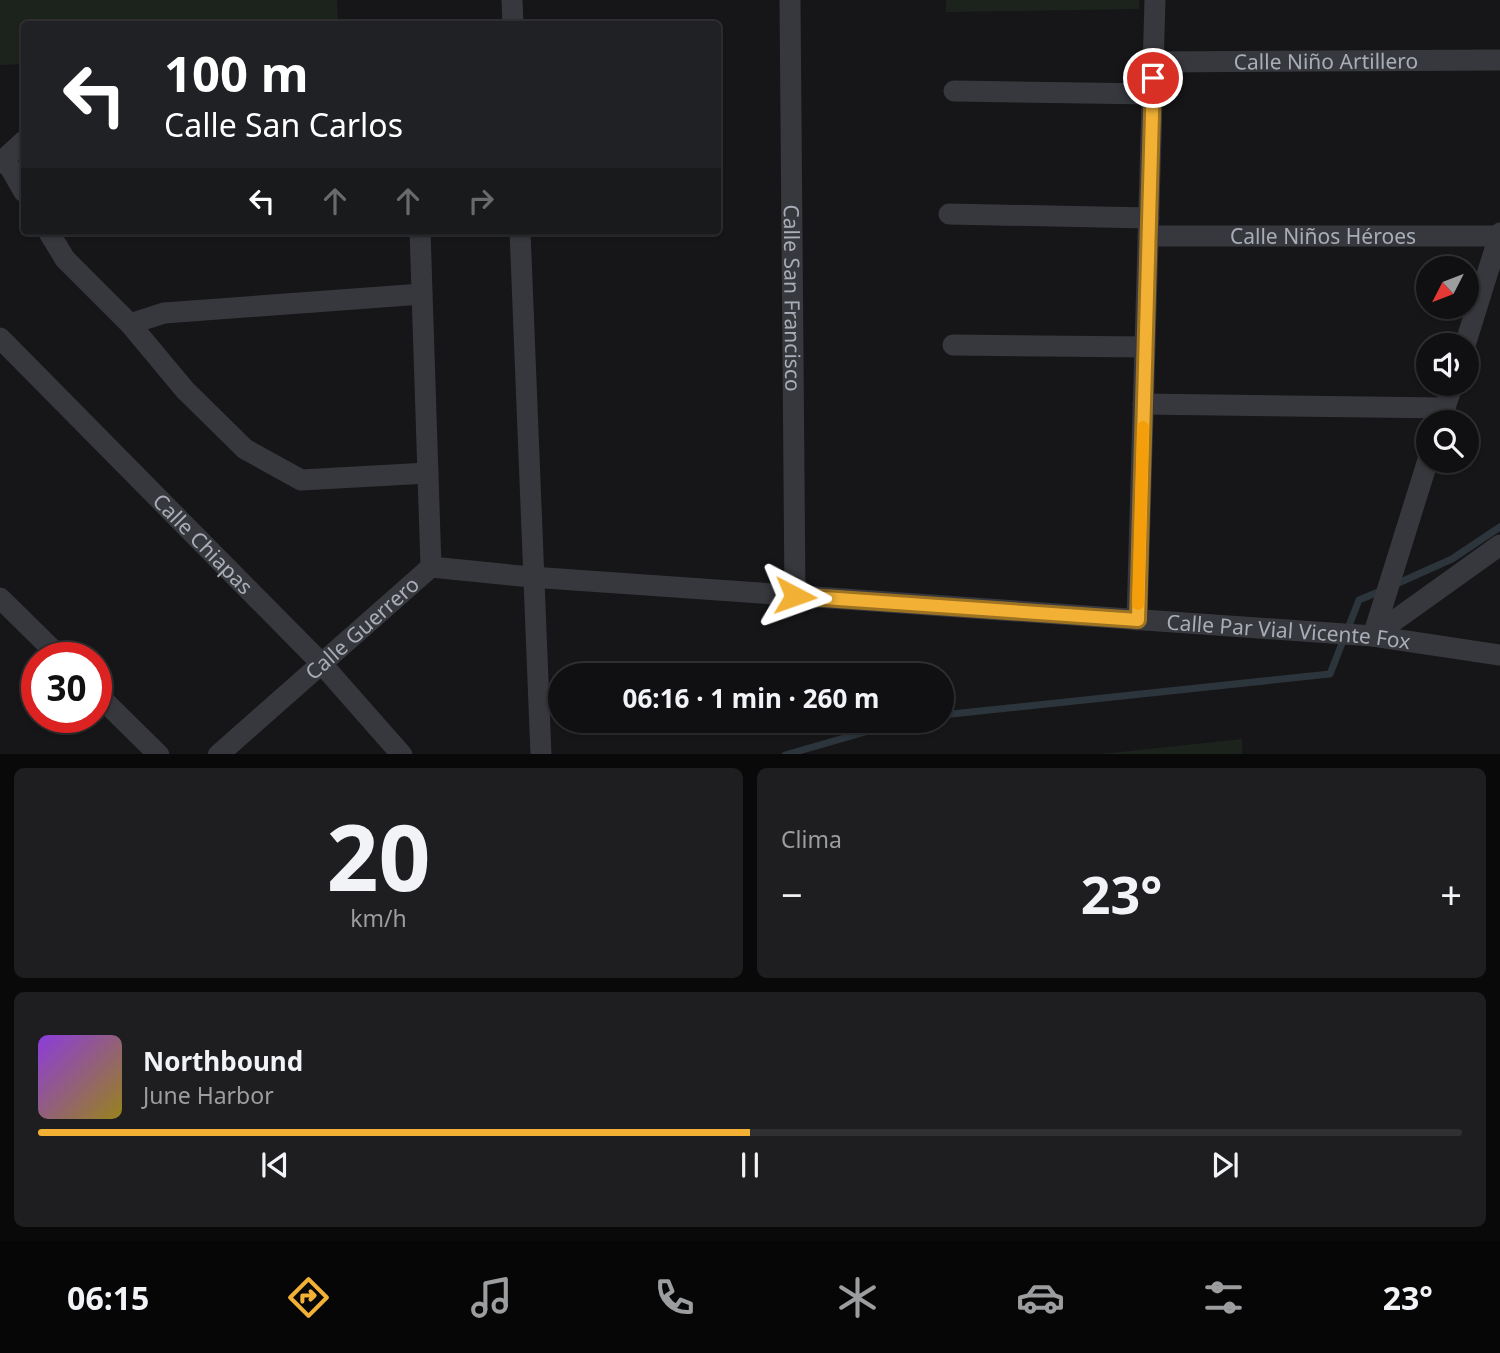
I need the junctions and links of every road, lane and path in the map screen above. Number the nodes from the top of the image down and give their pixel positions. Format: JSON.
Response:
{"nodes":[{"id":1,"x":512,"y":0,"type":"edge"},
{"id":2,"x":790,"y":0,"type":"edge"},
{"id":3,"x":1155,"y":0,"type":"edge"},
{"id":4,"x":513,"y":21,"type":"edge"},
{"id":5,"x":1500,"y":60,"type":"edge"},
{"id":6,"x":1153,"y":62,"type":"junction"},
{"id":7,"x":954,"y":91,"type":"dead end"},
{"id":8,"x":1152,"y":94,"type":"junction"},
{"id":9,"x":21,"y":144,"type":"edge"},
{"id":10,"x":2,"y":161,"type":"edge"},
{"id":11,"x":21,"y":188,"type":"edge"},
{"id":12,"x":949,"y":214,"type":"dead end"},
{"id":13,"x":1148,"y":227,"type":"junction"},
{"id":14,"x":1499,"y":234,"type":"edge"},
{"id":15,"x":50,"y":235,"type":"edge"},
{"id":16,"x":420,"y":235,"type":"edge"},
{"id":17,"x":520,"y":235,"type":"edge"},
{"id":18,"x":422,"y":294,"type":"junction"},
{"id":19,"x":130,"y":324,"type":"junction"},
{"id":20,"x":1469,"y":333,"type":"edge"},
{"id":21,"x":0,"y":338,"type":"edge"},
{"id":22,"x":953,"y":345,"type":"dead end"},
{"id":23,"x":1145,"y":347,"type":"junction"},
{"id":24,"x":1143,"y":404,"type":"junction"},
{"id":25,"x":1416,"y":414,"type":"edge"},
{"id":26,"x":1424,"y":473,"type":"edge"},
{"id":27,"x":428,"y":474,"type":"junction"},
{"id":28,"x":1500,"y":545,"type":"edge"},
{"id":29,"x":431,"y":567,"type":"junction"},
{"id":30,"x":531,"y":577,"type":"junction"},
{"id":31,"x":795,"y":596,"type":"junction"},
{"id":32,"x":0,"y":598,"type":"edge"},
{"id":33,"x":1138,"y":620,"type":"junction"},
{"id":34,"x":1373,"y":636,"type":"junction"},
{"id":35,"x":45,"y":642,"type":"edge"},
{"id":36,"x":1500,"y":655,"type":"edge"},
{"id":37,"x":321,"y":663,"type":"junction"},
{"id":38,"x":112,"y":708,"type":"edge"},
{"id":39,"x":159,"y":754,"type":"edge"},
{"id":40,"x":218,"y":754,"type":"edge"},
{"id":41,"x":402,"y":754,"type":"edge"},
{"id":42,"x":541,"y":754,"type":"edge"}],
"edges":[{"from":1,"to":4,"type":"street"},
{"from":2,"to":31,"type":"street","name":"Calle San Francisco"},
{"from":3,"to":6,"type":"street"},
{"from":5,"to":6,"type":"street","name":"Calle Niño Artillero"},
{"from":6,"to":8,"type":"street"},
{"from":7,"to":8,"type":"street"},
{"from":8,"to":13,"type":"street"},
{"from":9,"to":10,"type":"street"},
{"from":10,"to":11,"type":"street"},
{"from":12,"to":13,"type":"street","name":"Calle Niños Héroes"},
{"from":13,"to":14,"type":"street","name":"Calle Niños Héroes"},
{"from":13,"to":23,"type":"street"},
{"from":14,"to":20,"type":"street"},
{"from":15,"to":19,"type":"street"},
{"from":16,"to":18,"type":"street"},
{"from":17,"to":30,"type":"street"},
{"from":18,"to":19,"type":"street"},
{"from":18,"to":27,"type":"street"},
{"from":19,"to":27,"type":"street"},
{"from":21,"to":37,"type":"street","name":"Calle Chiapas"},
{"from":22,"to":23,"type":"street"},
{"from":23,"to":24,"type":"street"},
{"from":24,"to":25,"type":"street"},
{"from":24,"to":33,"type":"street"},
{"from":26,"to":34,"type":"street"},
{"from":27,"to":29,"type":"street"},
{"from":28,"to":34,"type":"street"},
{"from":29,"to":30,"type":"street","name":"Calle Guerrero"},
{"from":29,"to":37,"type":"street","name":"Calle Guerrero"},
{"from":30,"to":31,"type":"street","name":"Calle Par Vial Vicente Fox"},
{"from":30,"to":42,"type":"street"},
{"from":31,"to":33,"type":"street","name":"Calle Par Vial Vicente Fox"},
{"from":32,"to":35,"type":"street"},
{"from":33,"to":34,"type":"street","name":"Calle Par Vial Vicente Fox"},
{"from":34,"to":36,"type":"street","name":"Calle Par Vial Vicente Fox"},
{"from":37,"to":40,"type":"street","name":"Calle Guerrero"},
{"from":37,"to":41,"type":"street","name":"Calle Chiapas"},
{"from":38,"to":39,"type":"street"}]}
